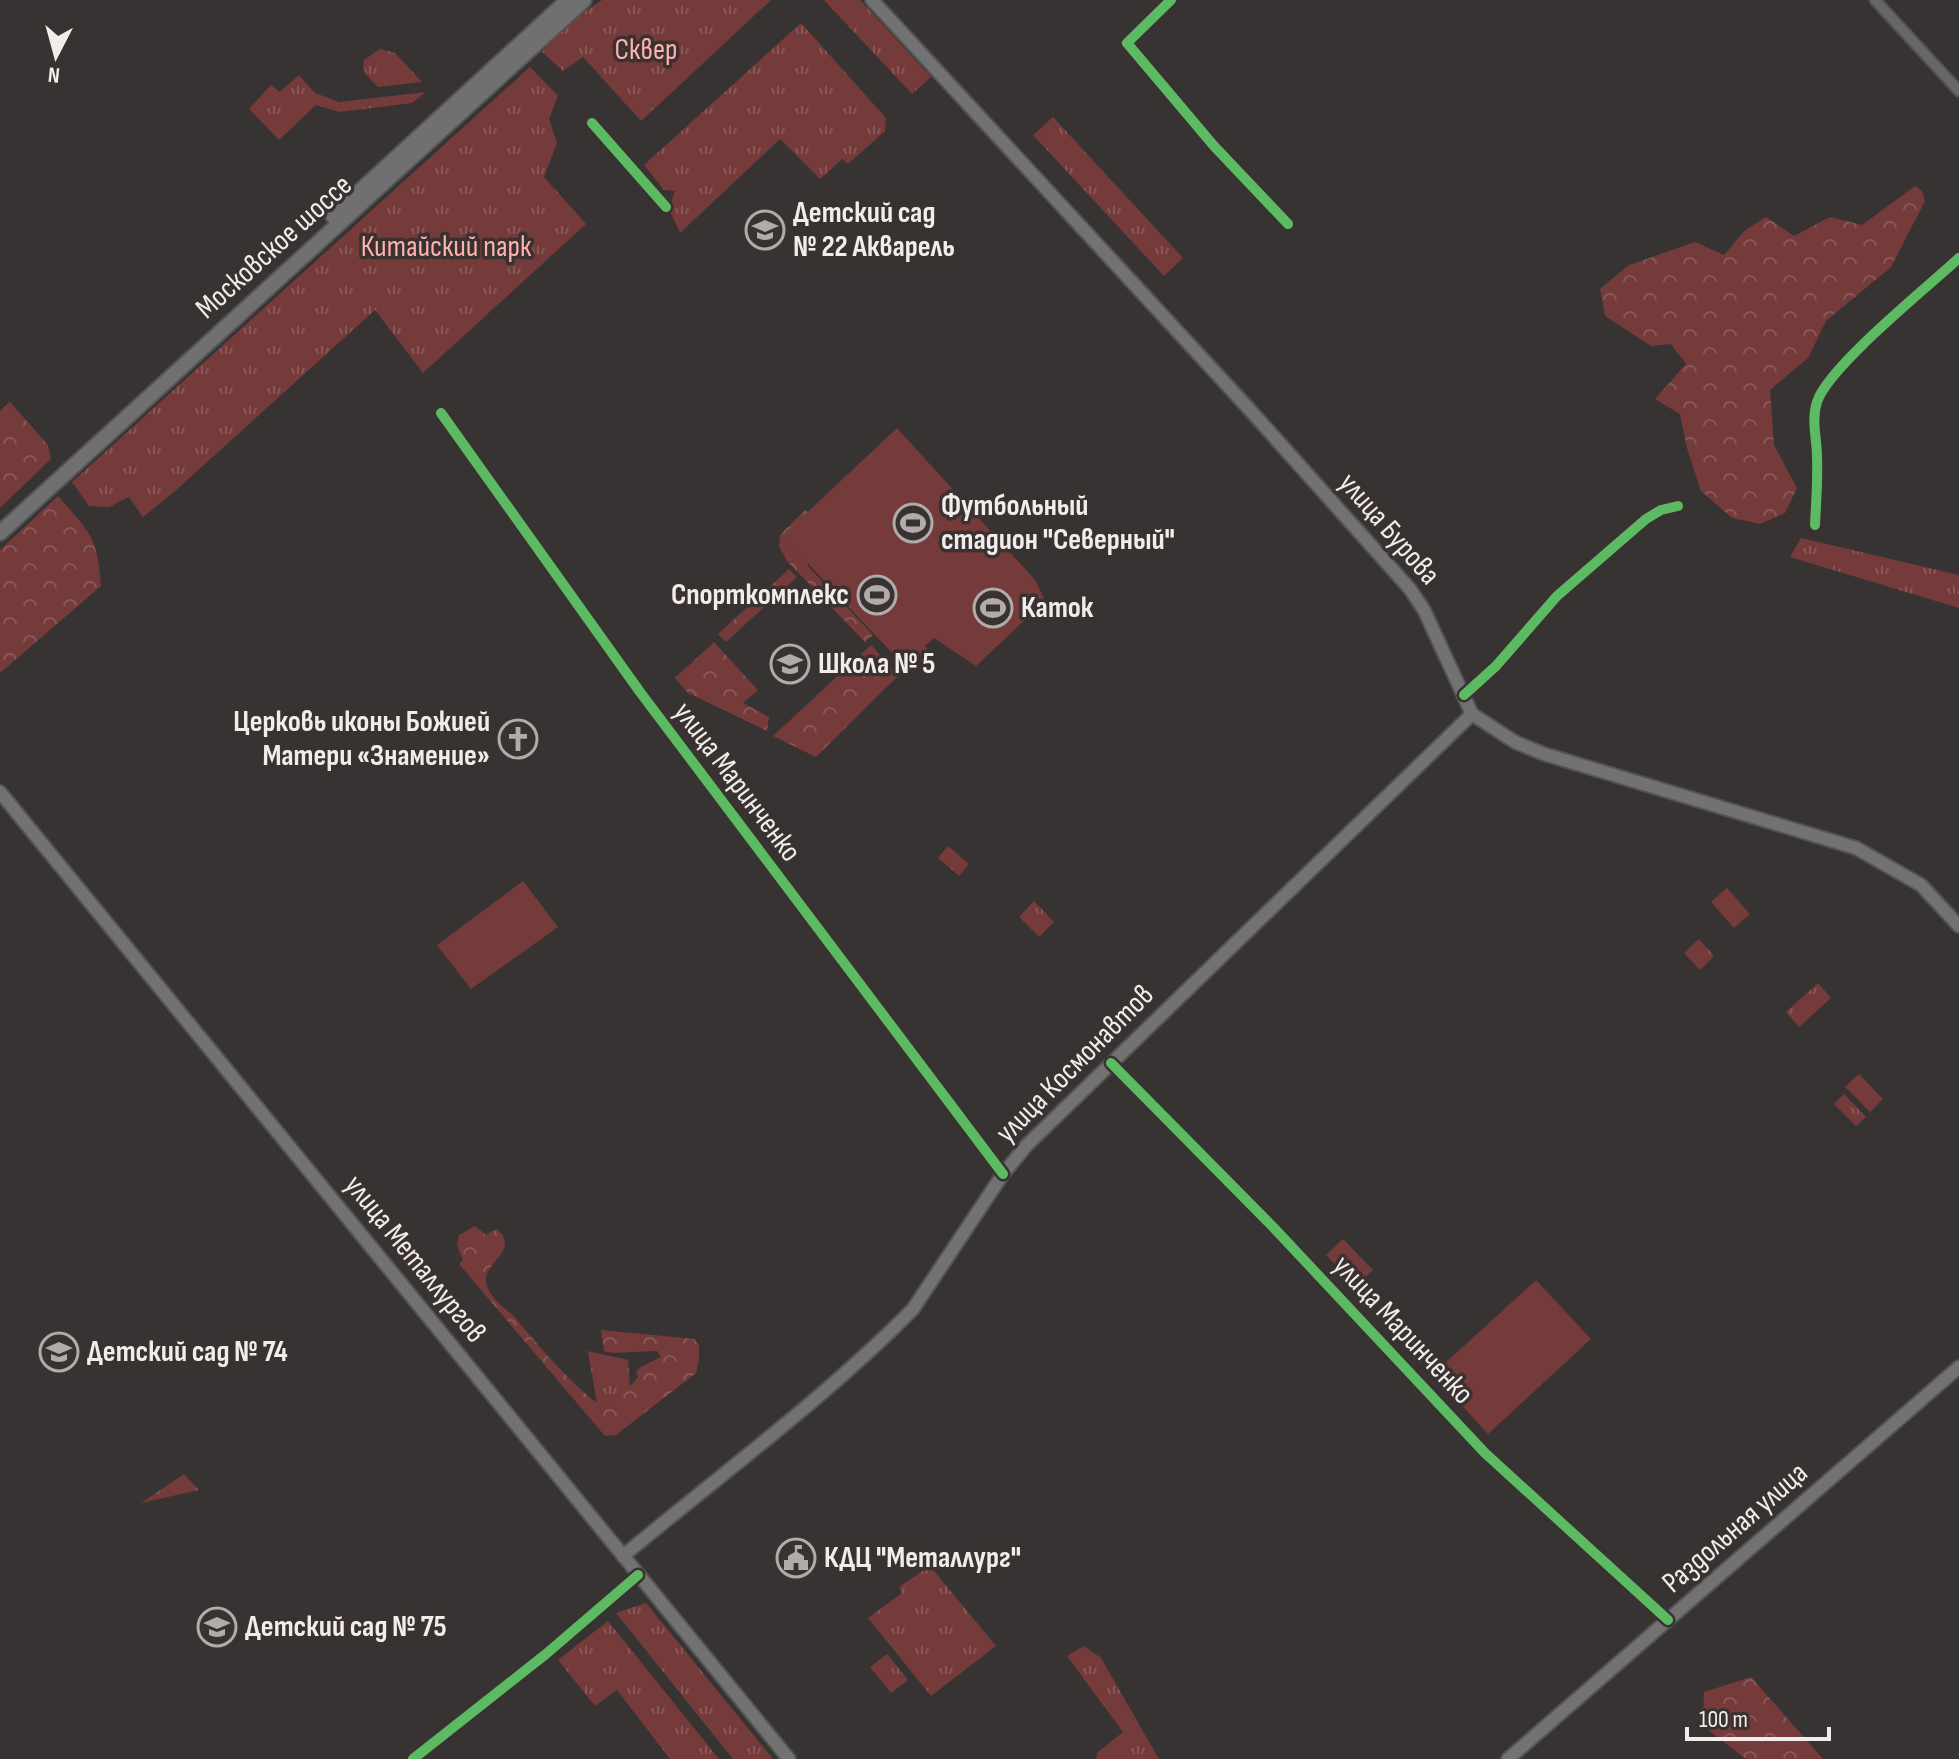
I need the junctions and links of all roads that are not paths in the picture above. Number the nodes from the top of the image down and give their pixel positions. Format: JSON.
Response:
{"nodes":[{"id":1,"x":580,"y":0,"type":"edge"},
{"id":2,"x":872,"y":0,"type":"edge"},
{"id":3,"x":1171,"y":0,"type":"edge"},
{"id":4,"x":1875,"y":0,"type":"edge"},
{"id":5,"x":1959,"y":91,"type":"edge"},
{"id":6,"x":592,"y":123,"type":"dead end"},
{"id":7,"x":666,"y":207,"type":"dead end"},
{"id":8,"x":1288,"y":224,"type":"dead end"},
{"id":9,"x":1959,"y":258,"type":"edge"},
{"id":10,"x":441,"y":413,"type":"dead end"},
{"id":11,"x":1678,"y":506,"type":"dead end"},
{"id":12,"x":0,"y":520,"type":"edge"},
{"id":13,"x":1815,"y":525,"type":"dead end"},
{"id":14,"x":0,"y":533,"type":"edge"},
{"id":15,"x":1464,"y":695,"type":"junction"},
{"id":16,"x":1472,"y":714,"type":"junction"},
{"id":17,"x":0,"y":792,"type":"edge"},
{"id":18,"x":1959,"y":926,"type":"edge"},
{"id":19,"x":1111,"y":1063,"type":"junction"},
{"id":20,"x":1003,"y":1174,"type":"junction"},
{"id":21,"x":1959,"y":1367,"type":"edge"},
{"id":22,"x":623,"y":1556,"type":"junction"},
{"id":23,"x":638,"y":1575,"type":"junction"},
{"id":24,"x":1668,"y":1620,"type":"junction"},
{"id":25,"x":413,"y":1759,"type":"edge"},
{"id":26,"x":789,"y":1759,"type":"edge"},
{"id":27,"x":1508,"y":1759,"type":"edge"}],
"edges":[{"from":1,"to":12,"type":"main road","name":"Московское шоссе"},
{"from":1,"to":14,"type":"main road","name":"Московское шоссе"},
{"from":2,"to":15,"type":"main road","name":"улица Бурова"},
{"from":3,"to":8,"type":"street"},
{"from":4,"to":5,"type":"street"},
{"from":6,"to":7,"type":"street"},
{"from":9,"to":13,"type":"street"},
{"from":10,"to":20,"type":"street","name":"улица Маринченко"},
{"from":11,"to":15,"type":"street"},
{"from":15,"to":16,"type":"main road","name":"улица Бурова"},
{"from":16,"to":18,"type":"main road"},
{"from":16,"to":19,"type":"main road","name":"улица Космонавтов"},
{"from":17,"to":22,"type":"main road","name":"улица Металлургов"},
{"from":19,"to":20,"type":"main road","name":"улица Космонавтов"},
{"from":19,"to":24,"type":"street","name":"улица Маринченко"},
{"from":20,"to":22,"type":"main road","name":"улица Космонавтов"},
{"from":21,"to":24,"type":"main road","name":"Раздольная улица"},
{"from":22,"to":23,"type":"main road","name":"улица Металлургов"},
{"from":23,"to":25,"type":"street"},
{"from":23,"to":26,"type":"main road","name":"улица Металлургов"},
{"from":24,"to":27,"type":"main road","name":"Раздольная улица"}]}
